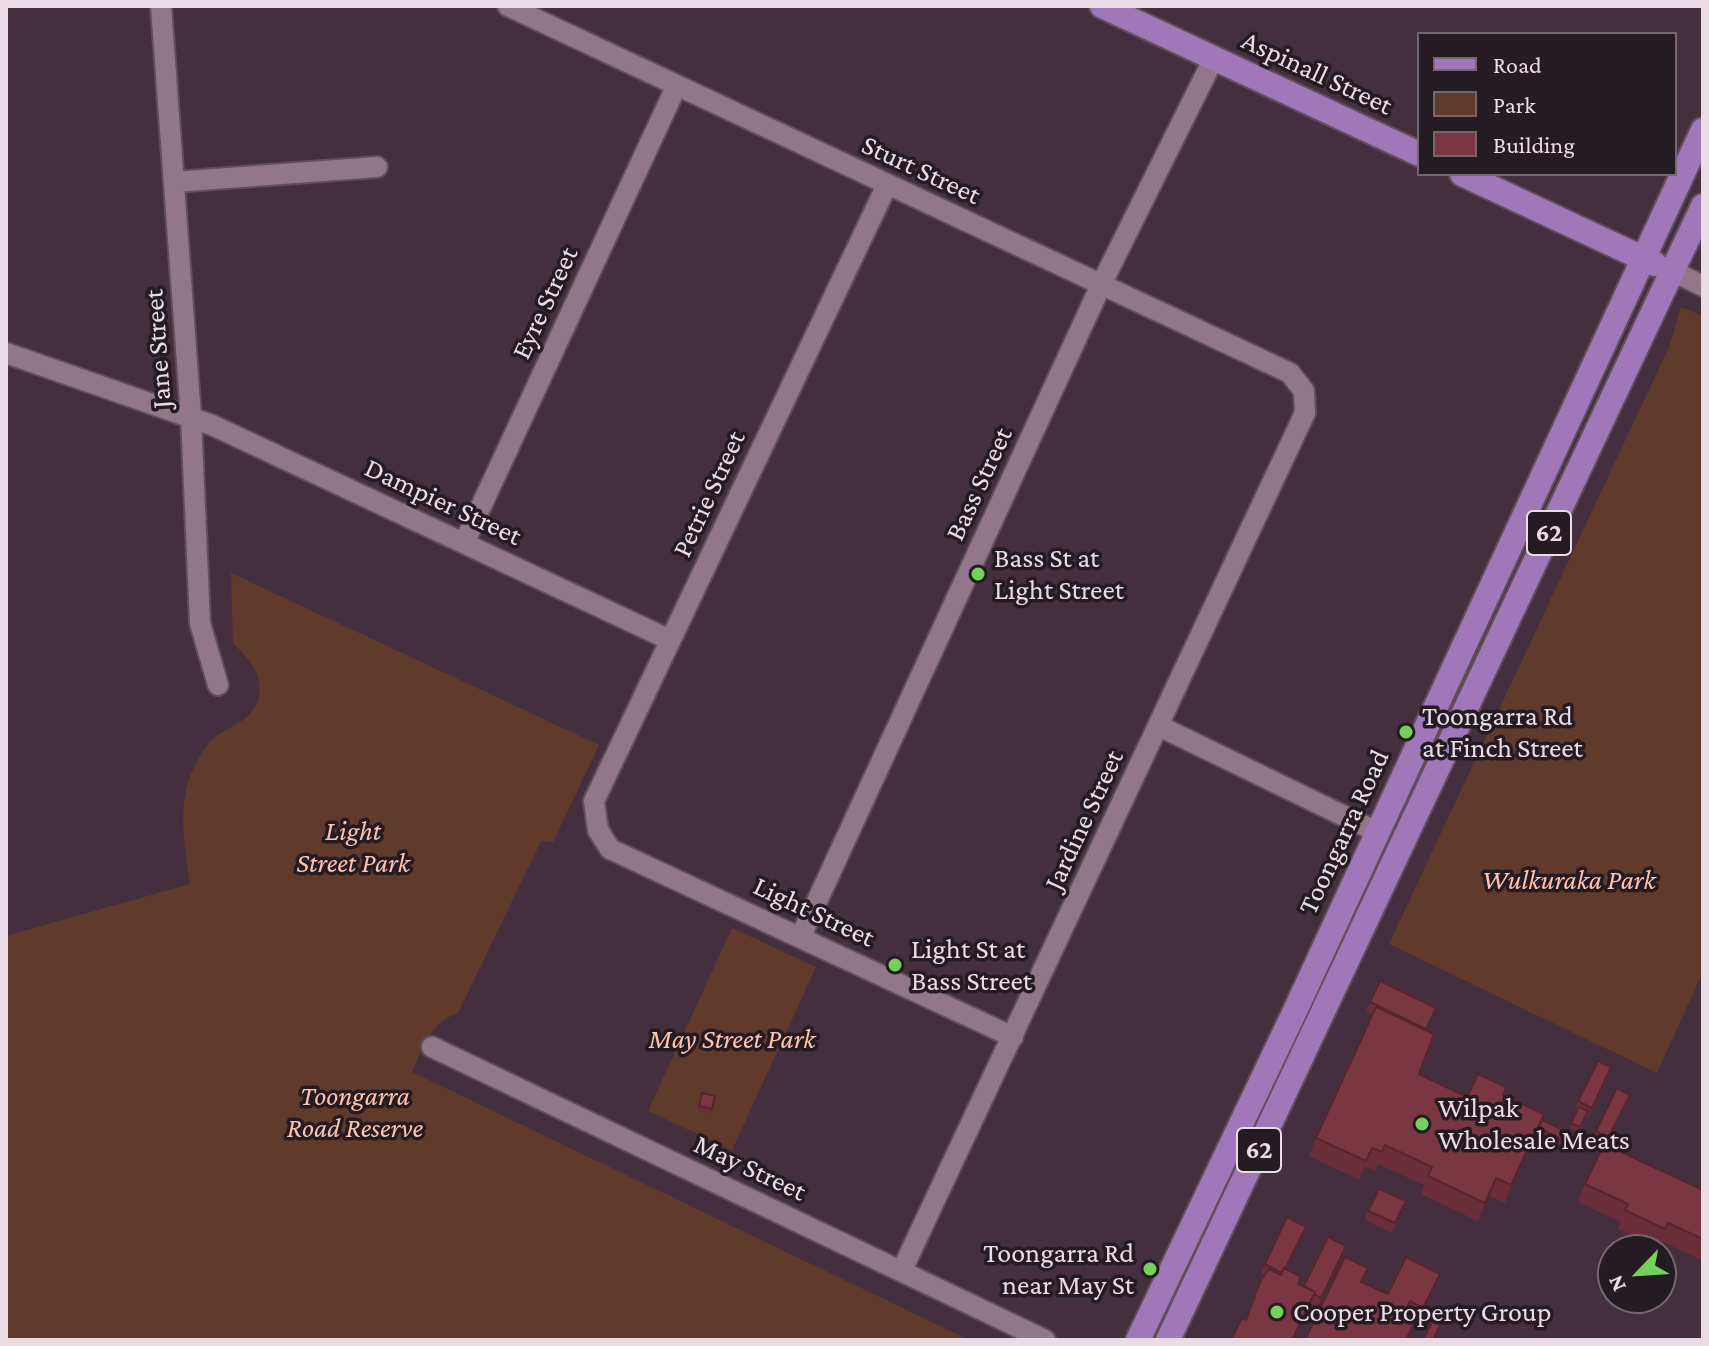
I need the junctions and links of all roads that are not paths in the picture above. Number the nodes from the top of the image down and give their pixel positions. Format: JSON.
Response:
{"nodes":[{"id":1,"x":161,"y":6,"type":"edge"},
{"id":2,"x":508,"y":6,"type":"edge"},
{"id":3,"x":1102,"y":6,"type":"edge"},
{"id":4,"x":1214,"y":58,"type":"junction"},
{"id":5,"x":676,"y":87,"type":"junction"},
{"id":6,"x":1703,"y":130,"type":"edge"},
{"id":7,"x":1417,"y":153,"type":"edge"},
{"id":8,"x":377,"y":167,"type":"dead end"},
{"id":9,"x":1466,"y":176,"type":"edge"},
{"id":10,"x":174,"y":182,"type":"junction"},
{"id":11,"x":887,"y":185,"type":"junction"},
{"id":12,"x":1703,"y":206,"type":"edge"},
{"id":13,"x":1641,"y":258,"type":"junction"},
{"id":14,"x":1672,"y":271,"type":"junction"},
{"id":15,"x":1101,"y":285,"type":"junction"},
{"id":16,"x":1703,"y":286,"type":"edge"},
{"id":17,"x":6,"y":353,"type":"edge"},
{"id":18,"x":1304,"y":391,"type":"joint"},
{"id":19,"x":191,"y":417,"type":"junction"},
{"id":20,"x":464,"y":543,"type":"junction"},
{"id":21,"x":670,"y":640,"type":"junction"},
{"id":22,"x":218,"y":685,"type":"dead end"},
{"id":23,"x":1159,"y":726,"type":"junction"},
{"id":24,"x":598,"y":830,"type":"joint"},
{"id":25,"x":1377,"y":832,"type":"junction"},
{"id":26,"x":801,"y":936,"type":"junction"},
{"id":27,"x":1013,"y":1037,"type":"junction"},
{"id":28,"x":432,"y":1047,"type":"dead end"},
{"id":29,"x":902,"y":1270,"type":"junction"},
{"id":30,"x":1045,"y":1340,"type":"edge"},
{"id":31,"x":1138,"y":1340,"type":"edge"},
{"id":32,"x":1168,"y":1340,"type":"edge"}],
"edges":[{"from":1,"to":10,"type":"street","name":"Jane Street"},
{"from":2,"to":5,"type":"street","name":"Sturt Street"},
{"from":3,"to":4,"type":"main road","name":"Aspinall Street"},
{"from":4,"to":7,"type":"main road","name":"Aspinall Street"},
{"from":4,"to":15,"type":"street","name":"Bass Street"},
{"from":5,"to":11,"type":"street","name":"Sturt Street"},
{"from":5,"to":20,"type":"street","name":"Eyre Street"},
{"from":6,"to":13,"type":"main road","name":"Toongarra Road","number":"62"},
{"from":8,"to":10,"type":"street"},
{"from":9,"to":13,"type":"main road"},
{"from":10,"to":19,"type":"street","name":"Jane Street"},
{"from":11,"to":15,"type":"street","name":"Sturt Street"},
{"from":11,"to":21,"type":"street","name":"Petrie Street"},
{"from":12,"to":14,"type":"main road","name":"Toongarra Road","number":"62"},
{"from":13,"to":14,"type":"main road"},
{"from":13,"to":25,"type":"main road","name":"Toongarra Road","number":"62"},
{"from":14,"to":16,"type":"street"},
{"from":14,"to":32,"type":"main road","name":"Toongarra Road","number":"62"},
{"from":15,"to":18,"type":"street","name":"Sturt Street"},
{"from":15,"to":26,"type":"street","name":"Bass Street"},
{"from":17,"to":19,"type":"street","name":"Dampier Street"},
{"from":18,"to":23,"type":"street","name":"Jardine Street"},
{"from":19,"to":20,"type":"street","name":"Dampier Street"},
{"from":19,"to":22,"type":"street","name":"Jane Street"},
{"from":20,"to":21,"type":"street","name":"Dampier Street"},
{"from":21,"to":24,"type":"street","name":"Petrie Street"},
{"from":23,"to":25,"type":"street"},
{"from":23,"to":27,"type":"street","name":"Jardine Street"},
{"from":24,"to":26,"type":"street","name":"Light Street"},
{"from":25,"to":31,"type":"main road","name":"Toongarra Road","number":"62"},
{"from":26,"to":27,"type":"street","name":"Light Street"},
{"from":27,"to":29,"type":"street","name":"Jardine Street"},
{"from":28,"to":29,"type":"street","name":"May Street"},
{"from":29,"to":30,"type":"street","name":"May Street"}]}
